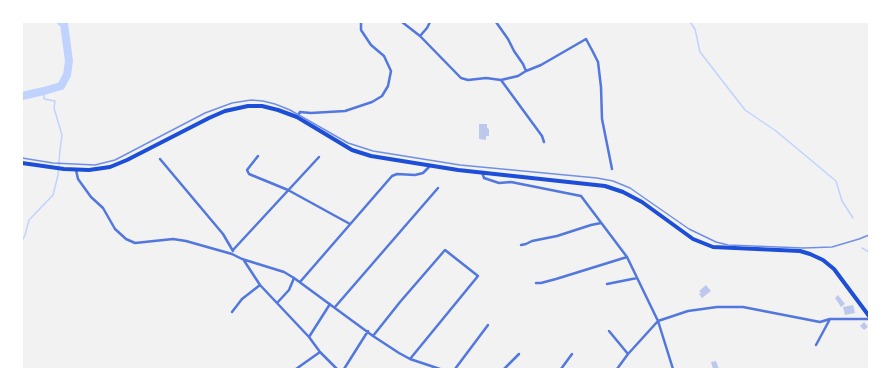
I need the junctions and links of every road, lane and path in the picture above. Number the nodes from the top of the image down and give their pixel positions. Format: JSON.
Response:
{"nodes":[{"id":1,"x":361,"y":22,"type":"edge"},
{"id":2,"x":402,"y":22,"type":"edge"},
{"id":3,"x":430,"y":22,"type":"edge"},
{"id":4,"x":496,"y":22,"type":"edge"},
{"id":5,"x":420,"y":36,"type":"junction"},
{"id":6,"x":526,"y":71,"type":"junction"},
{"id":7,"x":501,"y":80,"type":"junction"},
{"id":8,"x":297,"y":117,"type":"junction"},
{"id":9,"x":544,"y":142,"type":"dead end"},
{"id":10,"x":258,"y":156,"type":"dead end"},
{"id":11,"x":319,"y":157,"type":"dead end"},
{"id":12,"x":160,"y":159,"type":"dead end"},
{"id":13,"x":22,"y":163,"type":"edge"},
{"id":14,"x":430,"y":166,"type":"junction"},
{"id":15,"x":612,"y":169,"type":"dead end"},
{"id":16,"x":76,"y":170,"type":"junction"},
{"id":17,"x":482,"y":172,"type":"junction"},
{"id":18,"x":438,"y":188,"type":"dead end"},
{"id":19,"x":288,"y":190,"type":"junction"},
{"id":20,"x":601,"y":223,"type":"junction"},
{"id":21,"x":350,"y":224,"type":"junction"},
{"id":22,"x":521,"y":245,"type":"dead end"},
{"id":23,"x":233,"y":252,"type":"junction"},
{"id":24,"x":627,"y":257,"type":"junction"},
{"id":25,"x":242,"y":259,"type":"junction"},
{"id":26,"x":294,"y":278,"type":"junction"},
{"id":27,"x":637,"y":278,"type":"junction"},
{"id":28,"x":300,"y":282,"type":"junction"},
{"id":29,"x":536,"y":283,"type":"dead end"},
{"id":30,"x":607,"y":284,"type":"dead end"},
{"id":31,"x":260,"y":285,"type":"junction"},
{"id":32,"x":277,"y":303,"type":"junction"},
{"id":33,"x":330,"y":304,"type":"junction"},
{"id":34,"x":335,"y":307,"type":"junction"},
{"id":35,"x":232,"y":312,"type":"dead end"},
{"id":36,"x":869,"y":318,"type":"edge"},
{"id":37,"x":830,"y":319,"type":"junction"},
{"id":38,"x":658,"y":321,"type":"junction"},
{"id":39,"x":488,"y":325,"type":"dead end"},
{"id":40,"x":368,"y":331,"type":"junction"},
{"id":41,"x":609,"y":331,"type":"dead end"},
{"id":42,"x":373,"y":336,"type":"junction"},
{"id":43,"x":310,"y":337,"type":"junction"},
{"id":44,"x":816,"y":345,"type":"dead end"},
{"id":45,"x":320,"y":352,"type":"junction"},
{"id":46,"x":519,"y":354,"type":"dead end"},
{"id":47,"x":572,"y":354,"type":"dead end"},
{"id":48,"x":628,"y":354,"type":"junction"},
{"id":49,"x":410,"y":359,"type":"junction"},
{"id":50,"x":296,"y":369,"type":"edge"},
{"id":51,"x":338,"y":369,"type":"edge"},
{"id":52,"x":344,"y":369,"type":"edge"},
{"id":53,"x":440,"y":369,"type":"edge"},
{"id":54,"x":455,"y":369,"type":"edge"},
{"id":55,"x":504,"y":369,"type":"edge"},
{"id":56,"x":560,"y":369,"type":"edge"},
{"id":57,"x":617,"y":369,"type":"edge"},
{"id":58,"x":673,"y":369,"type":"edge"}],
"edges":[{"from":1,"to":8,"type":"street"},
{"from":2,"to":5,"type":"street"},
{"from":3,"to":5,"type":"street"},
{"from":4,"to":6,"type":"street"},
{"from":5,"to":7,"type":"street"},
{"from":6,"to":7,"type":"street"},
{"from":6,"to":15,"type":"street"},
{"from":7,"to":9,"type":"street"},
{"from":8,"to":14,"type":"main road"},
{"from":8,"to":16,"type":"main road"},
{"from":10,"to":19,"type":"street"},
{"from":11,"to":19,"type":"street"},
{"from":12,"to":23,"type":"street"},
{"from":13,"to":16,"type":"main road"},
{"from":14,"to":17,"type":"main road"},
{"from":14,"to":21,"type":"street"},
{"from":16,"to":23,"type":"street"},
{"from":17,"to":20,"type":"street"},
{"from":17,"to":36,"type":"main road"},
{"from":18,"to":34,"type":"street"},
{"from":19,"to":21,"type":"street"},
{"from":19,"to":23,"type":"street"},
{"from":20,"to":22,"type":"street"},
{"from":20,"to":24,"type":"street"},
{"from":21,"to":28,"type":"street"},
{"from":23,"to":25,"type":"street"},
{"from":24,"to":27,"type":"street"},
{"from":24,"to":29,"type":"street"},
{"from":25,"to":26,"type":"street"},
{"from":25,"to":31,"type":"street"},
{"from":26,"to":28,"type":"street"},
{"from":26,"to":32,"type":"street"},
{"from":27,"to":30,"type":"street"},
{"from":27,"to":38,"type":"street"},
{"from":28,"to":33,"type":"street"},
{"from":31,"to":32,"type":"street"},
{"from":31,"to":35,"type":"street"},
{"from":32,"to":43,"type":"street"},
{"from":33,"to":34,"type":"street"},
{"from":33,"to":43,"type":"street"},
{"from":34,"to":40,"type":"street"},
{"from":36,"to":37,"type":"street"},
{"from":37,"to":38,"type":"street"},
{"from":37,"to":44,"type":"street"},
{"from":38,"to":48,"type":"street"},
{"from":38,"to":58,"type":"street"},
{"from":39,"to":54,"type":"street"},
{"from":40,"to":42,"type":"street"},
{"from":40,"to":52,"type":"street"},
{"from":41,"to":48,"type":"street"},
{"from":42,"to":49,"type":"street"},
{"from":42,"to":49,"type":"street"},
{"from":43,"to":45,"type":"street"},
{"from":45,"to":50,"type":"street"},
{"from":45,"to":51,"type":"street"},
{"from":46,"to":55,"type":"street"},
{"from":47,"to":56,"type":"street"},
{"from":48,"to":57,"type":"street"},
{"from":49,"to":53,"type":"street"}]}
